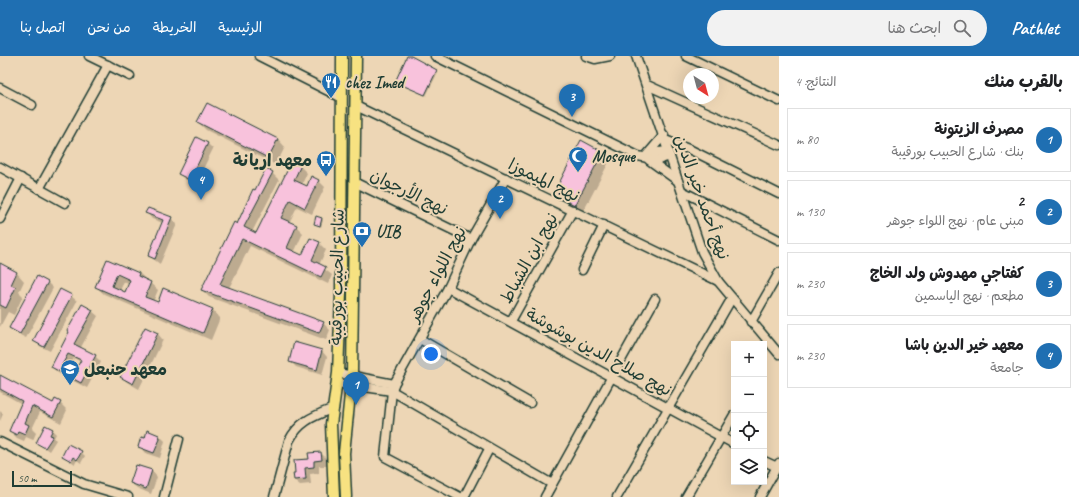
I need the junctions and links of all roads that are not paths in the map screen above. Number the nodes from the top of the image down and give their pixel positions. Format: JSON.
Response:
{"nodes":[{"id":1,"x":89,"y":56,"type":"edge"},
{"id":2,"x":259,"y":56,"type":"edge"},
{"id":3,"x":342,"y":56,"type":"edge"},
{"id":4,"x":356,"y":56,"type":"edge"},
{"id":5,"x":435,"y":56,"type":"edge"},
{"id":6,"x":586,"y":56,"type":"edge"},
{"id":7,"x":610,"y":56,"type":"edge"},
{"id":8,"x":636,"y":56,"type":"edge"},
{"id":9,"x":686,"y":56,"type":"edge"},
{"id":10,"x":108,"y":65,"type":"junction"},
{"id":11,"x":130,"y":76,"type":"dead end"},
{"id":12,"x":647,"y":84,"type":"junction"},
{"id":13,"x":0,"y":88,"type":"edge"},
{"id":14,"x":342,"y":98,"type":"junction"},
{"id":15,"x":779,"y":101,"type":"edge"},
{"id":16,"x":32,"y":105,"type":"dead end"},
{"id":17,"x":356,"y":106,"type":"junction"},
{"id":18,"x":664,"y":138,"type":"junction"},
{"id":19,"x":779,"y":145,"type":"edge"},
{"id":20,"x":669,"y":154,"type":"junction"},
{"id":21,"x":645,"y":157,"type":"junction"},
{"id":22,"x":0,"y":167,"type":"edge"},
{"id":23,"x":21,"y":178,"type":"junction"},
{"id":24,"x":506,"y":178,"type":"junction"},
{"id":25,"x":678,"y":180,"type":"junction"},
{"id":26,"x":354,"y":182,"type":"junction"},
{"id":27,"x":39,"y":189,"type":"junction"},
{"id":28,"x":682,"y":191,"type":"junction"},
{"id":29,"x":779,"y":194,"type":"edge"},
{"id":30,"x":65,"y":203,"type":"dead end"},
{"id":31,"x":573,"y":210,"type":"junction"},
{"id":32,"x":0,"y":219,"type":"edge"},
{"id":33,"x":604,"y":225,"type":"junction"},
{"id":34,"x":471,"y":239,"type":"junction"},
{"id":35,"x":779,"y":240,"type":"edge"},
{"id":36,"x":582,"y":270,"type":"dead end"},
{"id":37,"x":779,"y":273,"type":"edge"},
{"id":38,"x":718,"y":281,"type":"junction"},
{"id":39,"x":448,"y":288,"type":"junction"},
{"id":40,"x":732,"y":298,"type":"junction"},
{"id":41,"x":655,"y":299,"type":"dead end"},
{"id":42,"x":511,"y":321,"type":"junction"},
{"id":43,"x":751,"y":322,"type":"junction"},
{"id":44,"x":420,"y":339,"type":"junction"},
{"id":45,"x":779,"y":354,"type":"edge"},
{"id":46,"x":612,"y":377,"type":"junction"},
{"id":47,"x":337,"y":378,"type":"junction"},
{"id":48,"x":351,"y":380,"type":"junction"},
{"id":49,"x":393,"y":388,"type":"junction"},
{"id":50,"x":530,"y":403,"type":"dead end"},
{"id":51,"x":668,"y":407,"type":"junction"},
{"id":52,"x":334,"y":408,"type":"junction"},
{"id":53,"x":731,"y":420,"type":"edge"},
{"id":54,"x":722,"y":437,"type":"junction"},
{"id":55,"x":179,"y":439,"type":"dead end"},
{"id":56,"x":0,"y":442,"type":"edge"},
{"id":57,"x":731,"y":442,"type":"edge"},
{"id":58,"x":490,"y":449,"type":"junction"},
{"id":59,"x":767,"y":462,"type":"edge"},
{"id":60,"x":778,"y":465,"type":"edge"},
{"id":61,"x":552,"y":484,"type":"junction"},
{"id":62,"x":128,"y":497,"type":"edge"},
{"id":63,"x":164,"y":497,"type":"edge"},
{"id":64,"x":274,"y":497,"type":"edge"},
{"id":65,"x":334,"y":497,"type":"edge"},
{"id":66,"x":346,"y":497,"type":"edge"},
{"id":67,"x":460,"y":497,"type":"edge"},
{"id":68,"x":464,"y":497,"type":"edge"},
{"id":69,"x":545,"y":497,"type":"edge"},
{"id":70,"x":617,"y":497,"type":"edge"},
{"id":71,"x":686,"y":497,"type":"edge"},
{"id":72,"x":760,"y":497,"type":"edge"}],
"edges":[{"from":1,"to":10,"type":"street"},
{"from":2,"to":14,"type":"street"},
{"from":3,"to":14,"type":"main road"},
{"from":4,"to":17,"type":"main road","name":"شارع الحبيب بورقيبة"},
{"from":5,"to":21,"type":"street"},
{"from":6,"to":7,"type":"street"},
{"from":8,"to":12,"type":"street","name":"نهج أحمد خير الدين"},
{"from":9,"to":15,"type":"street"},
{"from":10,"to":11,"type":"street"},
{"from":10,"to":27,"type":"street"},
{"from":12,"to":18,"type":"street","name":"نهج أحمد خير الدين"},
{"from":12,"to":19,"type":"street"},
{"from":13,"to":16,"type":"street"},
{"from":14,"to":47,"type":"main road"},
{"from":17,"to":24,"type":"street","name":"نهج الميموزا"},
{"from":17,"to":26,"type":"main road","name":"شارع الحبيب بورقيبة"},
{"from":18,"to":20,"type":"street","name":"نهج أحمد خير الدين"},
{"from":18,"to":21,"type":"street"},
{"from":18,"to":29,"type":"street"},
{"from":20,"to":21,"type":"street"},
{"from":20,"to":25,"type":"street","name":"نهج أحمد خير الدين"},
{"from":21,"to":25,"type":"street"},
{"from":22,"to":23,"type":"street"},
{"from":23,"to":27,"type":"street"},
{"from":23,"to":32,"type":"street"},
{"from":24,"to":31,"type":"street","name":"نهج الميموزا"},
{"from":24,"to":34,"type":"street","name":"نهج اللواء جوهر"},
{"from":25,"to":28,"type":"street","name":"نهج أحمد خير الدين"},
{"from":26,"to":34,"type":"street","name":"نهج الأرجوان"},
{"from":26,"to":48,"type":"main road","name":"شارع الحبيب بورقيبة"},
{"from":27,"to":30,"type":"street"},
{"from":28,"to":35,"type":"street"},
{"from":28,"to":38,"type":"street","name":"نهج أحمد خير الدين"},
{"from":31,"to":33,"type":"street","name":"نهج الميموزا"},
{"from":31,"to":42,"type":"street","name":"نهج ابن الشباط"},
{"from":33,"to":36,"type":"street"},
{"from":33,"to":38,"type":"street","name":"نهج الميموزا"},
{"from":34,"to":39,"type":"street","name":"نهج اللواء جوهر"},
{"from":37,"to":43,"type":"street"},
{"from":38,"to":40,"type":"street","name":"نهج أحمد خير الدين"},
{"from":39,"to":42,"type":"street","name":"نهج صلاح الدين بوشوشة"},
{"from":39,"to":44,"type":"street","name":"نهج اللواء جوهر"},
{"from":40,"to":43,"type":"street","name":"نهج أحمد خير الدين"},
{"from":40,"to":51,"type":"street"},
{"from":41,"to":46,"type":"street"},
{"from":42,"to":46,"type":"street","name":"نهج صلاح الدين بوشوشة"},
{"from":43,"to":45,"type":"street","name":"نهج أحمد خير الدين"},
{"from":44,"to":49,"type":"street","name":"نهج اللواء جوهر"},
{"from":44,"to":50,"type":"street"},
{"from":46,"to":51,"type":"street","name":"نهج صلاح الدين بوشوشة"},
{"from":46,"to":61,"type":"street"},
{"from":47,"to":48,"type":"street"},
{"from":47,"to":52,"type":"main road"},
{"from":48,"to":49,"type":"street"},
{"from":48,"to":66,"type":"main road","name":"شارع الحبيب بورقيبة"},
{"from":49,"to":58,"type":"street"},
{"from":49,"to":67,"type":"street"},
{"from":51,"to":54,"type":"street","name":"نهج صلاح الدين بوشوشة"},
{"from":51,"to":70,"type":"street"},
{"from":52,"to":64,"type":"street"},
{"from":52,"to":65,"type":"main road"},
{"from":53,"to":54,"type":"street"},
{"from":54,"to":57,"type":"street","name":"نهج صلاح الدين بوشوشة"},
{"from":54,"to":71,"type":"street"},
{"from":55,"to":63,"type":"street"},
{"from":56,"to":62,"type":"street"},
{"from":58,"to":61,"type":"street"},
{"from":58,"to":68,"type":"street"},
{"from":59,"to":60,"type":"street"},
{"from":60,"to":72,"type":"street"},
{"from":61,"to":69,"type":"street"}]}
